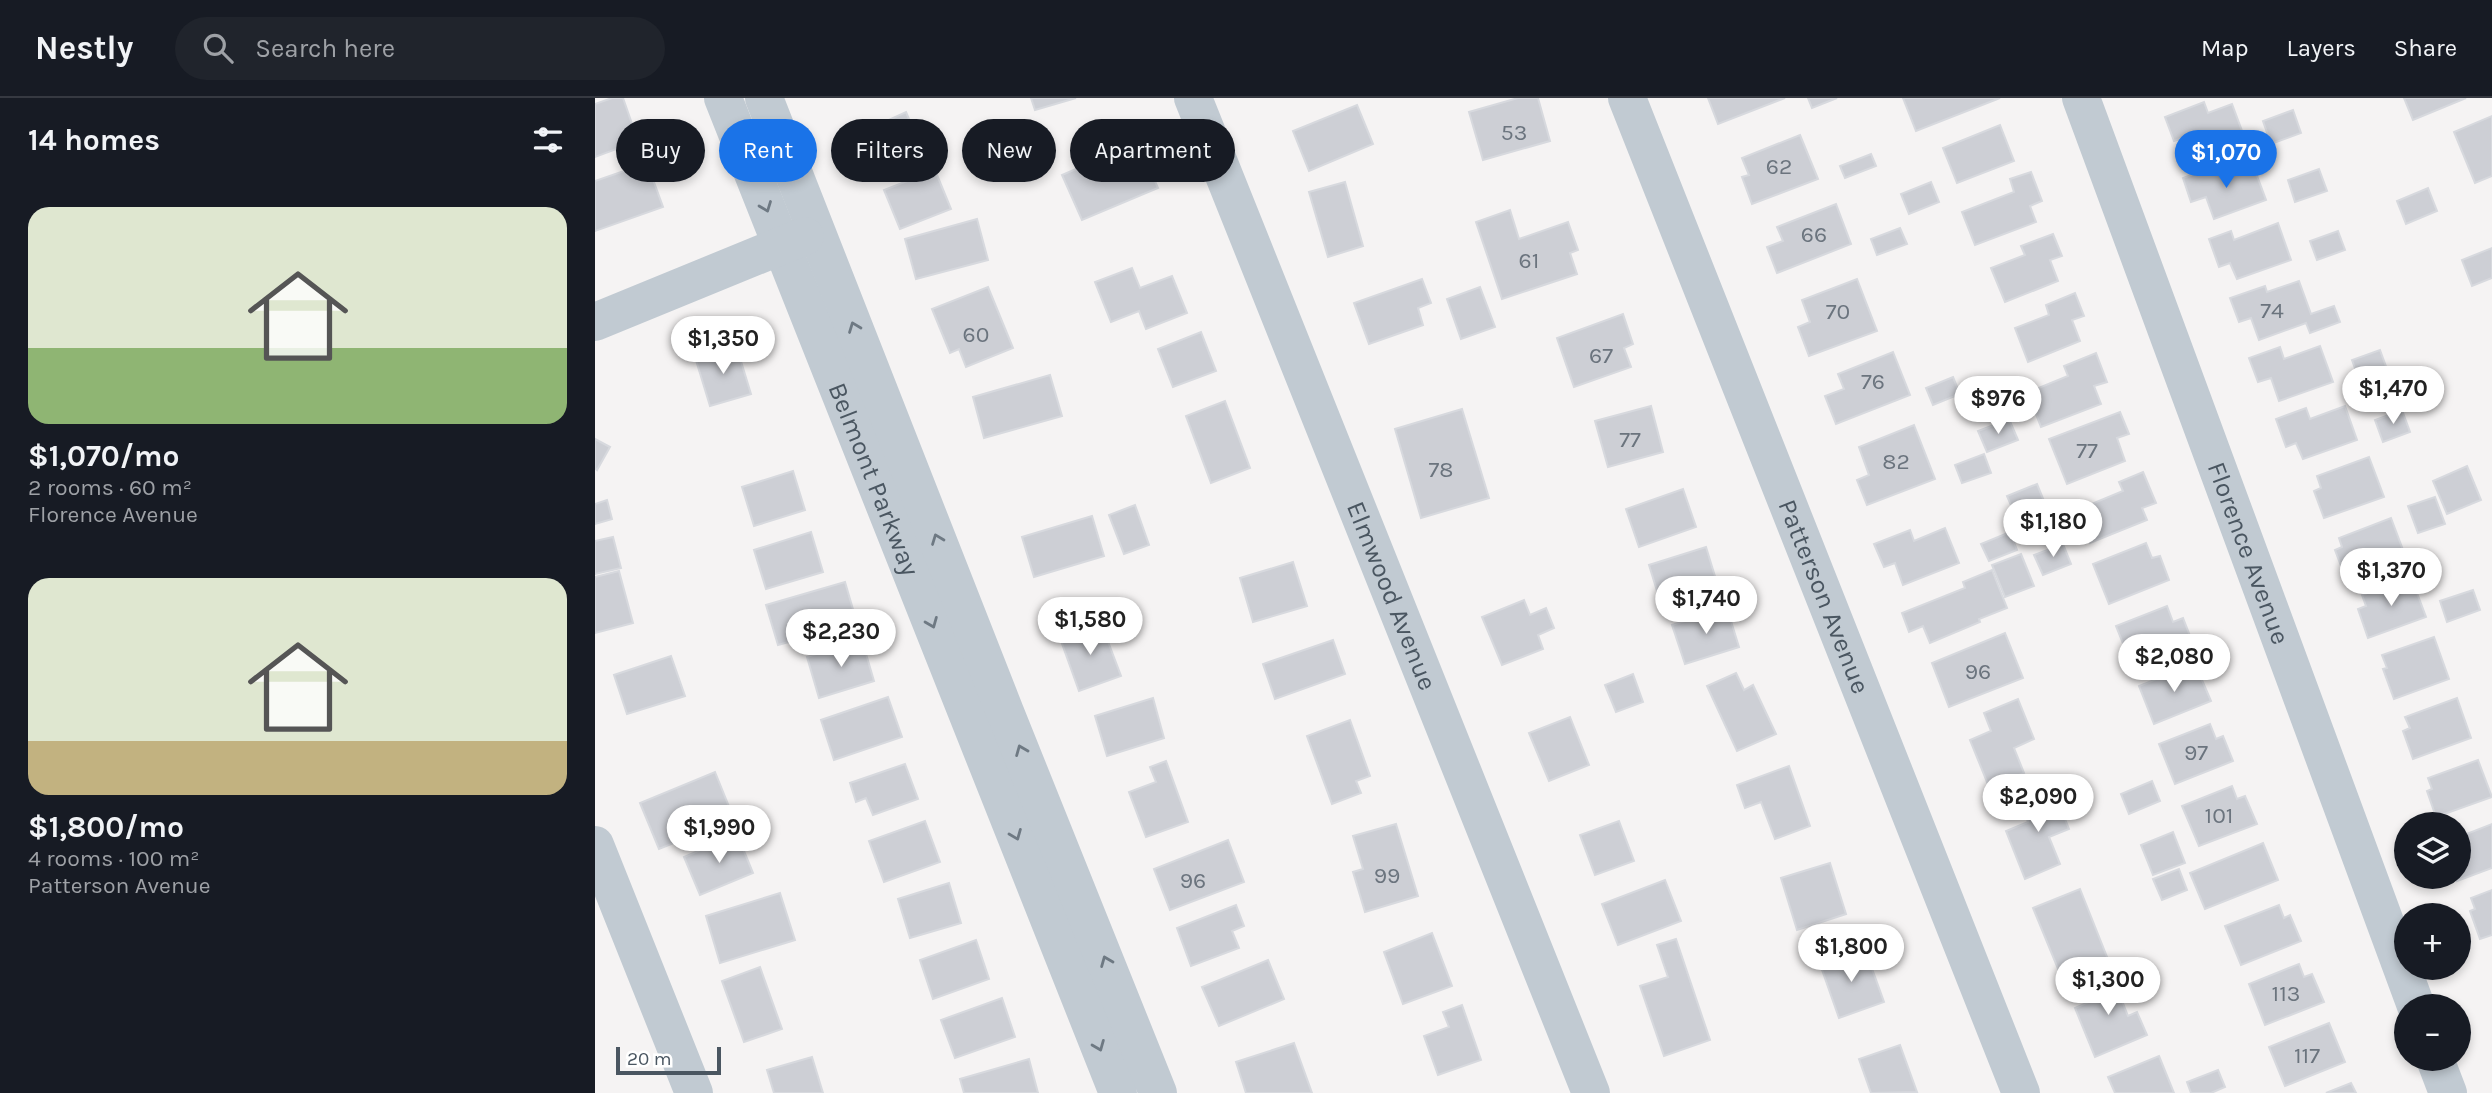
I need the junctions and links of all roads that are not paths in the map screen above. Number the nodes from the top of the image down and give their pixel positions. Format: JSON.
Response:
{"nodes":[{"id":1,"x":723,"y":98,"type":"edge"},
{"id":2,"x":764,"y":98,"type":"edge"},
{"id":3,"x":1193,"y":98,"type":"edge"},
{"id":4,"x":1627,"y":98,"type":"edge"},
{"id":5,"x":2081,"y":98,"type":"edge"},
{"id":6,"x":817,"y":231,"type":"junction"},
{"id":7,"x":781,"y":246,"type":"junction"},
{"id":8,"x":595,"y":322,"type":"edge"},
{"id":9,"x":989,"y":719,"type":"junction"},
{"id":10,"x":595,"y":845,"type":"edge"},
{"id":11,"x":2412,"y":994,"type":"edge"},
{"id":12,"x":2440,"y":1071,"type":"edge"},
{"id":13,"x":694,"y":1093,"type":"edge"},
{"id":14,"x":1118,"y":1093,"type":"edge"},
{"id":15,"x":1159,"y":1093,"type":"edge"},
{"id":16,"x":1591,"y":1093,"type":"edge"},
{"id":17,"x":2021,"y":1093,"type":"edge"},
{"id":18,"x":2448,"y":1093,"type":"edge"}],
"edges":[{"from":1,"to":7,"type":"street","name":"Belmont Parkway","one_way":true},
{"from":2,"to":6,"type":"street","name":"Belmont Parkway"},
{"from":3,"to":16,"type":"street","name":"Elmwood Avenue"},
{"from":4,"to":17,"type":"street","name":"Patterson Avenue"},
{"from":5,"to":11,"type":"street","name":"Florence Avenue"},
{"from":6,"to":7,"type":"street"},
{"from":9,"to":6,"type":"street","name":"Belmont Parkway","one_way":true},
{"from":7,"to":8,"type":"street"},
{"from":7,"to":9,"type":"street","name":"Belmont Parkway","one_way":true},
{"from":9,"to":14,"type":"street","name":"Belmont Parkway","one_way":true},
{"from":15,"to":9,"type":"street","name":"Belmont Parkway","one_way":true},
{"from":10,"to":13,"type":"street"},
{"from":12,"to":18,"type":"street"}]}
